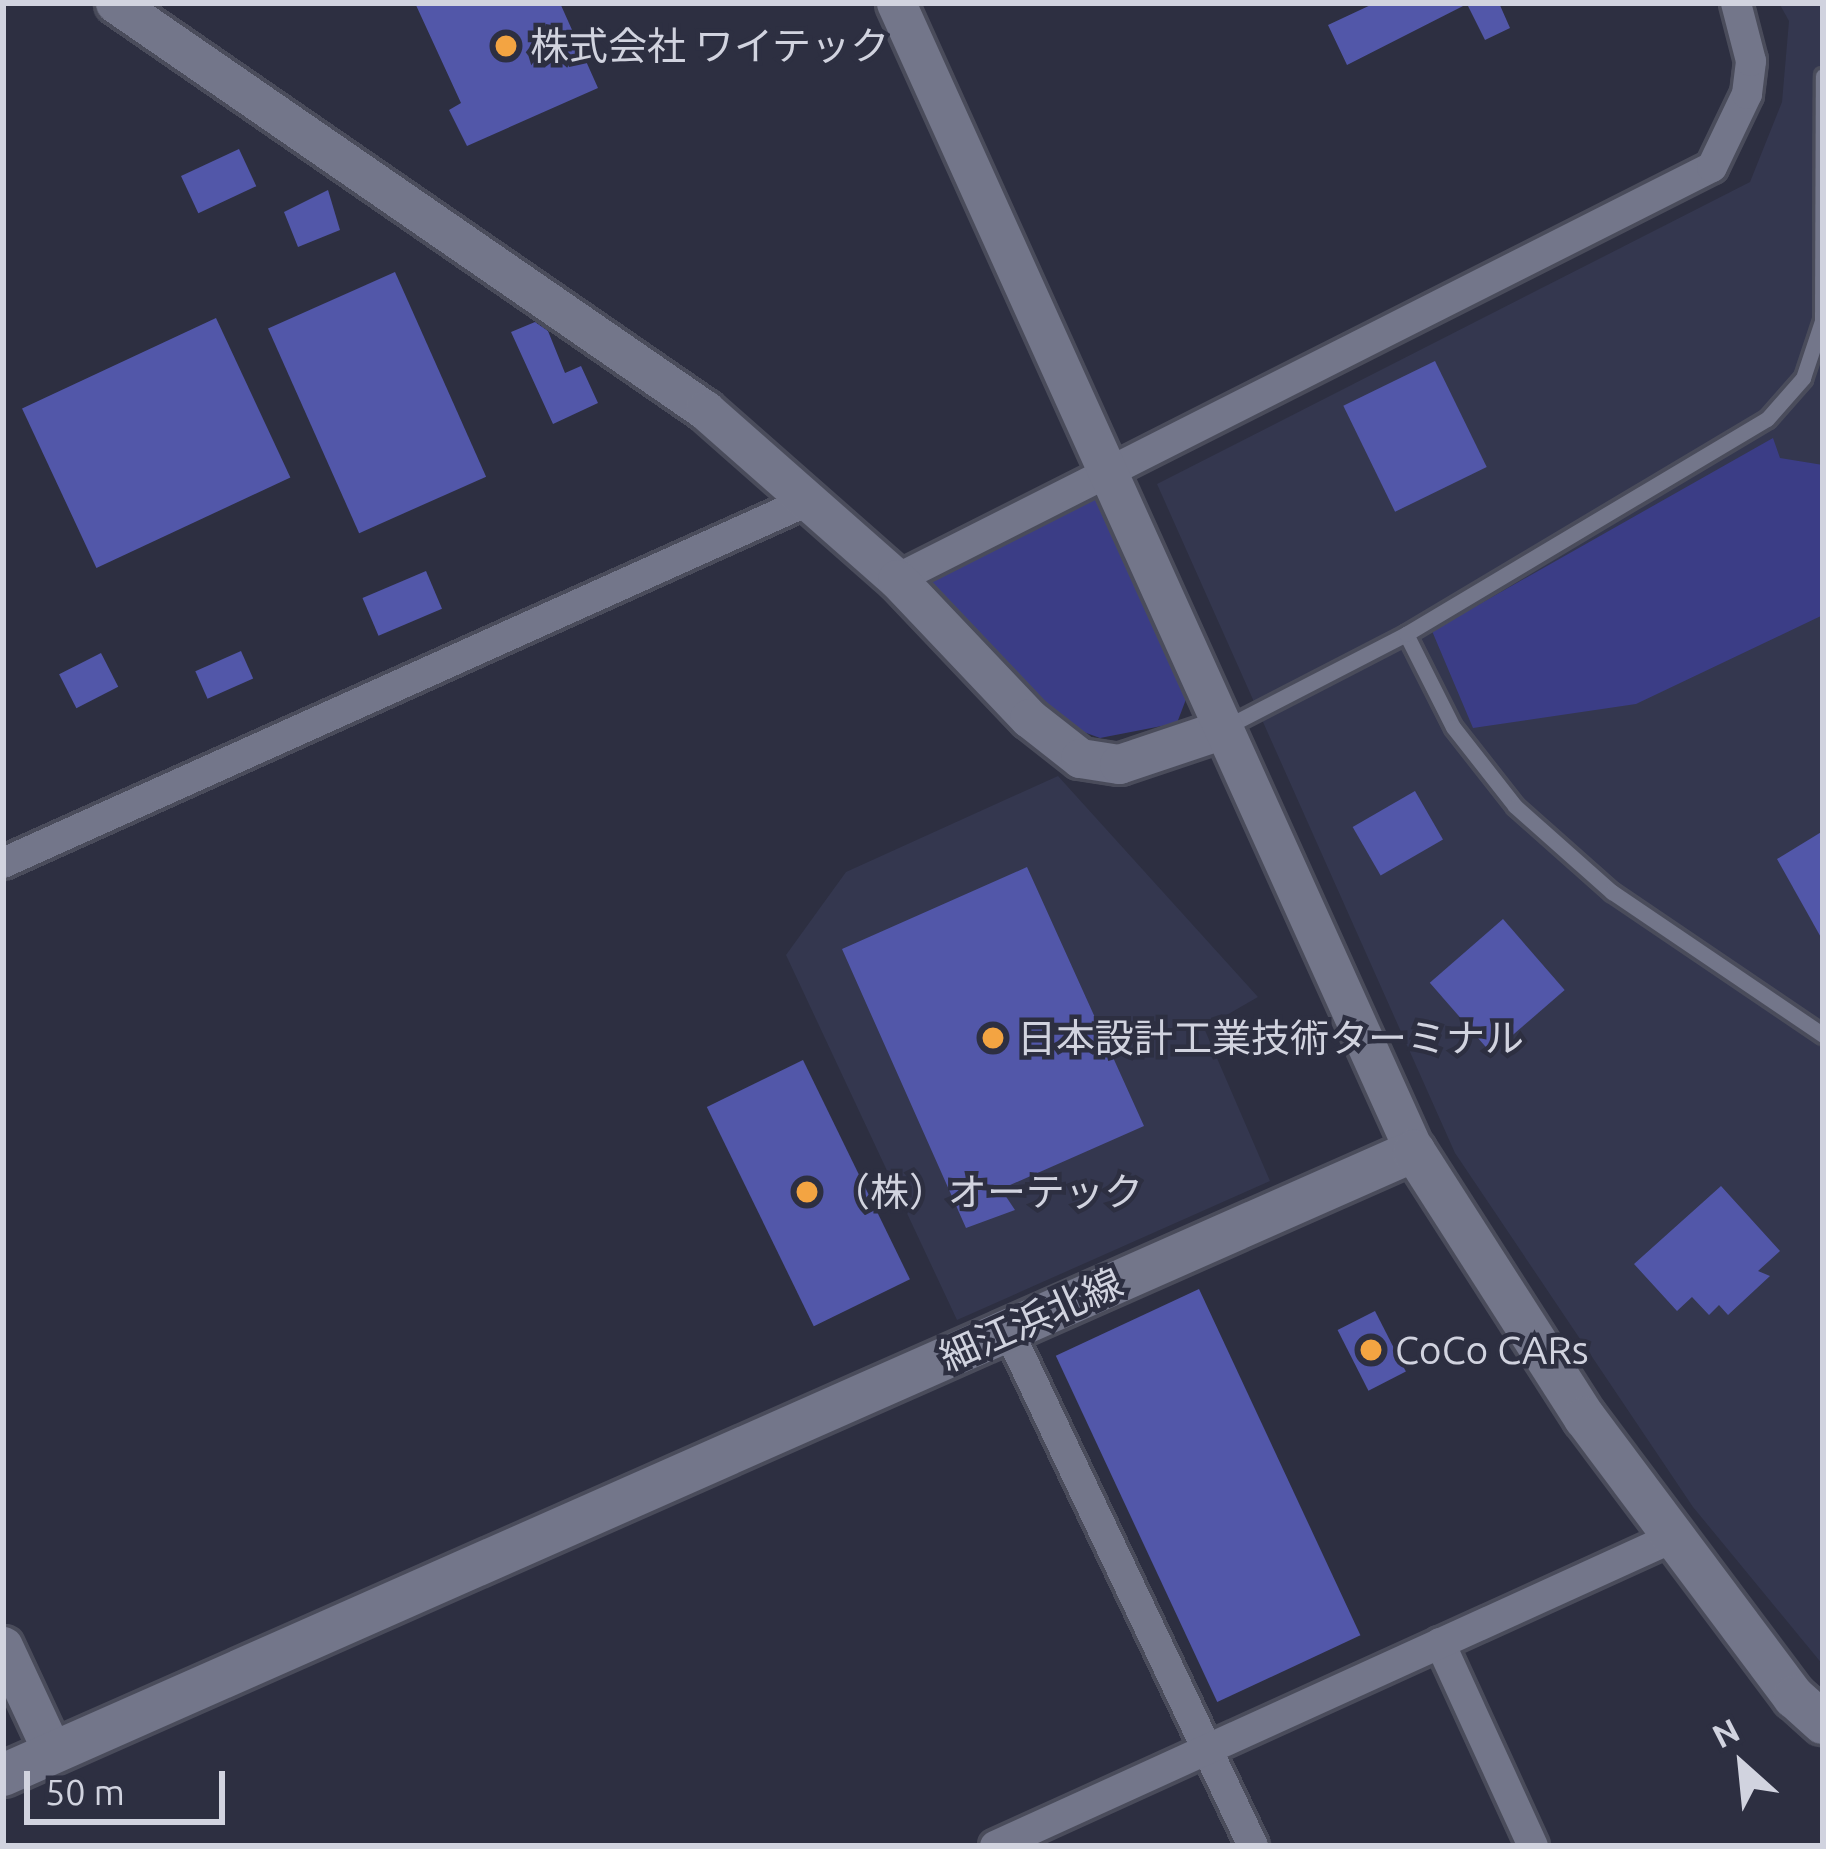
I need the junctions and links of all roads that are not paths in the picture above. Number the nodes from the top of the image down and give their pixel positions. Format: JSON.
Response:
{"nodes":[{"id":1,"x":115,"y":3,"type":"edge"},
{"id":2,"x":896,"y":3,"type":"edge"},
{"id":3,"x":1736,"y":3,"type":"edge"},
{"id":4,"x":1823,"y":76,"type":"edge"},
{"id":5,"x":1104,"y":469,"type":"junction"},
{"id":6,"x":810,"y":500,"type":"junction"},
{"id":7,"x":897,"y":579,"type":"junction"},
{"id":8,"x":1406,"y":634,"type":"junction"},
{"id":9,"x":1223,"y":729,"type":"junction"},
{"id":10,"x":3,"y":863,"type":"edge"},
{"id":11,"x":1823,"y":1035,"type":"edge"},
{"id":12,"x":1414,"y":1151,"type":"junction"},
{"id":13,"x":1008,"y":1330,"type":"junction"},
{"id":14,"x":1674,"y":1537,"type":"junction"},
{"id":15,"x":1441,"y":1643,"type":"junction"},
{"id":16,"x":3,"y":1646,"type":"edge"},
{"id":17,"x":1823,"y":1723,"type":"edge"},
{"id":18,"x":1208,"y":1749,"type":"junction"},
{"id":19,"x":53,"y":1753,"type":"junction"},
{"id":20,"x":3,"y":1775,"type":"edge"},
{"id":21,"x":994,"y":1846,"type":"edge"},
{"id":22,"x":1253,"y":1846,"type":"edge"},
{"id":23,"x":1533,"y":1846,"type":"edge"}],
"edges":[{"from":1,"to":6,"type":"street"},
{"from":2,"to":5,"type":"street"},
{"from":3,"to":5,"type":"street"},
{"from":4,"to":8,"type":"lane"},
{"from":5,"to":7,"type":"street"},
{"from":5,"to":9,"type":"street"},
{"from":6,"to":7,"type":"street"},
{"from":6,"to":10,"type":"street"},
{"from":7,"to":9,"type":"street"},
{"from":8,"to":9,"type":"lane"},
{"from":8,"to":11,"type":"lane"},
{"from":9,"to":12,"type":"street"},
{"from":12,"to":13,"type":"main road","name":"細江浜北線"},
{"from":12,"to":14,"type":"main road"},
{"from":13,"to":18,"type":"street"},
{"from":13,"to":19,"type":"main road","name":"細江浜北線"},
{"from":14,"to":15,"type":"street"},
{"from":14,"to":17,"type":"main road"},
{"from":15,"to":18,"type":"street"},
{"from":15,"to":23,"type":"street"},
{"from":16,"to":19,"type":"street"},
{"from":18,"to":21,"type":"street"},
{"from":18,"to":22,"type":"street"},
{"from":19,"to":20,"type":"main road","name":"細江浜北線"}]}
